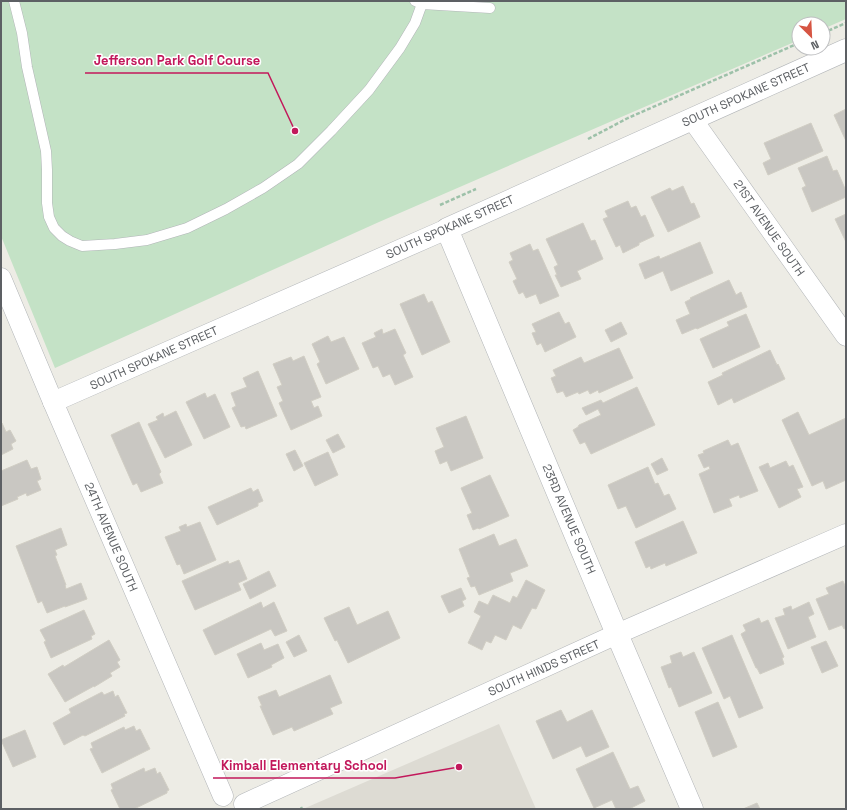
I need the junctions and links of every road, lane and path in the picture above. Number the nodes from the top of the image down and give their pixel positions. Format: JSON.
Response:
{"nodes":[{"id":1,"x":14,"y":1,"type":"edge"},
{"id":2,"x":420,"y":2,"type":"edge"},
{"id":3,"x":490,"y":8,"type":"dead end"},
{"id":4,"x":846,"y":23,"type":"edge"},
{"id":5,"x":831,"y":30,"type":"edge"},
{"id":6,"x":791,"y":47,"type":"edge"},
{"id":7,"x":846,"y":50,"type":"edge"},
{"id":8,"x":692,"y":119,"type":"junction"},
{"id":9,"x":582,"y":142,"type":"dead end"},
{"id":10,"x":482,"y":186,"type":"dead end"},
{"id":11,"x":437,"y":207,"type":"dead end"},
{"id":12,"x":447,"y":229,"type":"junction"},
{"id":13,"x":1,"y":278,"type":"edge"},
{"id":14,"x":846,"y":336,"type":"edge"},
{"id":15,"x":53,"y":402,"type":"junction"},
{"id":16,"x":846,"y":534,"type":"edge"},
{"id":17,"x":617,"y":634,"type":"junction"},
{"id":18,"x":219,"y":802,"type":"edge"},
{"id":19,"x":245,"y":807,"type":"edge"},
{"id":20,"x":692,"y":809,"type":"edge"}],
"edges":[{"from":1,"to":2,"type":"lane"},
{"from":2,"to":3,"type":"lane"},
{"from":4,"to":5,"type":"path"},
{"from":6,"to":9,"type":"path"},
{"from":7,"to":8,"type":"street","name":"SOUTH SPOKANE STREET"},
{"from":8,"to":12,"type":"street","name":"SOUTH SPOKANE STREET"},
{"from":8,"to":14,"type":"street","name":"21ST AVENUE SOUTH"},
{"from":10,"to":11,"type":"path"},
{"from":12,"to":15,"type":"street","name":"SOUTH SPOKANE STREET"},
{"from":12,"to":17,"type":"street","name":"23RD AVENUE SOUTH"},
{"from":13,"to":15,"type":"street","name":"24TH AVENUE SOUTH"},
{"from":15,"to":18,"type":"street","name":"24TH AVENUE SOUTH"},
{"from":16,"to":17,"type":"street","name":"SOUTH HINDS STREET"},
{"from":17,"to":19,"type":"street","name":"SOUTH HINDS STREET"},
{"from":17,"to":20,"type":"street","name":"23RD AVENUE SOUTH"},
{"from":18,"to":19,"type":"street"}]}
